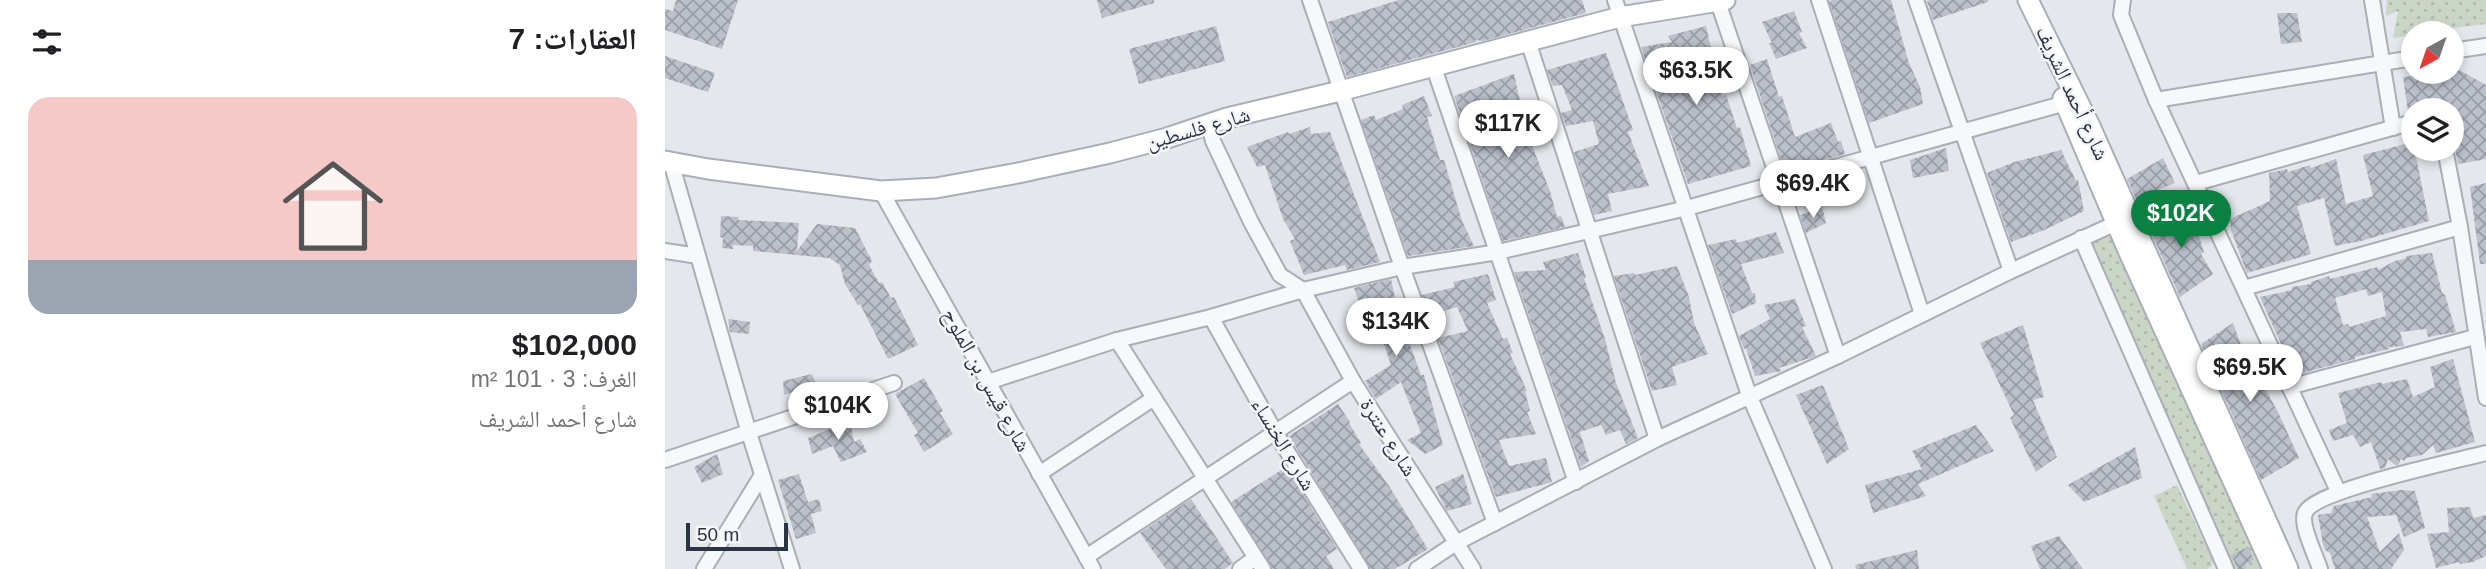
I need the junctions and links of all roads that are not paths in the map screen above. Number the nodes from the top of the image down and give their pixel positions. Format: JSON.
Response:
{"nodes":[{"id":1,"x":1312,"y":0,"type":"edge"},
{"id":2,"x":1819,"y":0,"type":"edge"},
{"id":3,"x":1916,"y":0,"type":"edge"},
{"id":4,"x":2014,"y":0,"type":"edge"},
{"id":5,"x":2028,"y":0,"type":"edge"},
{"id":6,"x":2123,"y":0,"type":"edge"},
{"id":7,"x":2372,"y":0,"type":"edge"},
{"id":8,"x":1721,"y":1,"type":"edge"},
{"id":9,"x":1618,"y":8,"type":"edge"},
{"id":10,"x":1528,"y":41,"type":"junction"},
{"id":11,"x":2486,"y":46,"type":"edge"},
{"id":12,"x":2464,"y":49,"type":"edge"},
{"id":13,"x":2401,"y":60,"type":"edge"},
{"id":14,"x":2384,"y":62,"type":"junction"},
{"id":15,"x":1433,"y":65,"type":"junction"},
{"id":16,"x":1341,"y":91,"type":"junction"},
{"id":17,"x":2156,"y":100,"type":"junction"},
{"id":18,"x":2072,"y":102,"type":"junction"},
{"id":19,"x":1209,"y":123,"type":"junction"},
{"id":20,"x":2401,"y":126,"type":"edge"},
{"id":21,"x":2393,"y":128,"type":"junction"},
{"id":22,"x":1961,"y":131,"type":"junction"},
{"id":23,"x":1871,"y":158,"type":"junction"},
{"id":24,"x":668,"y":161,"type":"edge"},
{"id":25,"x":2447,"y":161,"type":"edge"},
{"id":26,"x":1778,"y":182,"type":"junction"},
{"id":27,"x":2196,"y":183,"type":"junction"},
{"id":28,"x":881,"y":191,"type":"junction"},
{"id":29,"x":1687,"y":208,"type":"junction"},
{"id":30,"x":2124,"y":219,"type":"junction"},
{"id":31,"x":2460,"y":227,"type":"junction"},
{"id":32,"x":1591,"y":230,"type":"junction"},
{"id":33,"x":2081,"y":238,"type":"junction"},
{"id":34,"x":665,"y":251,"type":"edge"},
{"id":35,"x":1498,"y":252,"type":"junction"},
{"id":36,"x":698,"y":256,"type":"junction"},
{"id":37,"x":1402,"y":267,"type":"junction"},
{"id":38,"x":2011,"y":271,"type":"junction"},
{"id":39,"x":2244,"y":288,"type":"junction"},
{"id":40,"x":1303,"y":290,"type":"junction"},
{"id":41,"x":1922,"y":314,"type":"junction"},
{"id":42,"x":1211,"y":317,"type":"junction"},
{"id":43,"x":2475,"y":337,"type":"junction"},
{"id":44,"x":1117,"y":340,"type":"junction"},
{"id":45,"x":1838,"y":356,"type":"junction"},
{"id":46,"x":2484,"y":379,"type":"edge"},
{"id":47,"x":1353,"y":381,"type":"junction"},
{"id":48,"x":988,"y":382,"type":"junction"},
{"id":49,"x":894,"y":383,"type":"dead end"},
{"id":50,"x":2289,"y":387,"type":"junction"},
{"id":51,"x":1749,"y":396,"type":"junction"},
{"id":52,"x":1153,"y":398,"type":"junction"},
{"id":53,"x":2486,"y":398,"type":"edge"},
{"id":54,"x":1275,"y":432,"type":"junction"},
{"id":55,"x":749,"y":433,"type":"junction"},
{"id":56,"x":1657,"y":439,"type":"junction"},
{"id":57,"x":2486,"y":453,"type":"edge"},
{"id":58,"x":665,"y":460,"type":"edge"},
{"id":59,"x":1039,"y":474,"type":"junction"},
{"id":60,"x":762,"y":475,"type":"junction"},
{"id":61,"x":1203,"y":479,"type":"junction"},
{"id":62,"x":1576,"y":482,"type":"junction"},
{"id":63,"x":2337,"y":491,"type":"junction"},
{"id":64,"x":1495,"y":523,"type":"junction"},
{"id":65,"x":1456,"y":543,"type":"junction"},
{"id":66,"x":1090,"y":563,"type":"edge"},
{"id":67,"x":1259,"y":564,"type":"edge"},
{"id":68,"x":704,"y":569,"type":"edge"},
{"id":69,"x":792,"y":569,"type":"edge"},
{"id":70,"x":1240,"y":569,"type":"edge"},
{"id":71,"x":1361,"y":569,"type":"edge"},
{"id":72,"x":1417,"y":569,"type":"edge"},
{"id":73,"x":1473,"y":569,"type":"edge"},
{"id":74,"x":1824,"y":569,"type":"edge"},
{"id":75,"x":2226,"y":569,"type":"edge"},
{"id":76,"x":2273,"y":569,"type":"edge"},
{"id":77,"x":2288,"y":569,"type":"edge"},
{"id":78,"x":2320,"y":569,"type":"edge"}],
"edges":[{"from":1,"to":16,"type":"street"},
{"from":2,"to":23,"type":"street"},
{"from":3,"to":22,"type":"street"},
{"from":4,"to":18,"type":"street","name":"شارع أحمد الشريف"},
{"from":5,"to":18,"type":"street","name":"شارع أحمد الشريف"},
{"from":6,"to":17,"type":"street"},
{"from":7,"to":14,"type":"street"},
{"from":8,"to":9,"type":"street","name":"شارع فلسطين"},
{"from":8,"to":26,"type":"street"},
{"from":9,"to":10,"type":"street","name":"شارع فلسطين"},
{"from":9,"to":29,"type":"street"},
{"from":10,"to":15,"type":"street","name":"شارع فلسطين"},
{"from":10,"to":32,"type":"street"},
{"from":11,"to":12,"type":"street"},
{"from":13,"to":14,"type":"street"},
{"from":14,"to":17,"type":"street"},
{"from":14,"to":21,"type":"street"},
{"from":15,"to":16,"type":"street","name":"شارع فلسطين"},
{"from":15,"to":35,"type":"street"},
{"from":16,"to":19,"type":"street","name":"شارع فلسطين"},
{"from":16,"to":37,"type":"street"},
{"from":17,"to":27,"type":"street"},
{"from":18,"to":22,"type":"street"},
{"from":18,"to":30,"type":"street","name":"شارع أحمد الشريف"},
{"from":19,"to":28,"type":"street","name":"شارع فلسطين"},
{"from":19,"to":40,"type":"street","name":"شارع عنترة"},
{"from":20,"to":21,"type":"street"},
{"from":21,"to":27,"type":"street"},
{"from":22,"to":23,"type":"street"},
{"from":22,"to":38,"type":"street"},
{"from":23,"to":26,"type":"street"},
{"from":23,"to":41,"type":"street"},
{"from":24,"to":28,"type":"street","name":"شارع فلسطين"},
{"from":24,"to":36,"type":"street"},
{"from":25,"to":31,"type":"street"},
{"from":26,"to":29,"type":"street"},
{"from":26,"to":45,"type":"street"},
{"from":27,"to":39,"type":"street"},
{"from":28,"to":48,"type":"street","name":"شارع قيس بن الملوح"},
{"from":29,"to":32,"type":"street"},
{"from":29,"to":51,"type":"street"},
{"from":30,"to":33,"type":"street"},
{"from":30,"to":76,"type":"street","name":"شارع أحمد الشريف"},
{"from":30,"to":77,"type":"street","name":"شارع أحمد الشريف"},
{"from":31,"to":39,"type":"street"},
{"from":31,"to":43,"type":"street"},
{"from":32,"to":35,"type":"street"},
{"from":32,"to":56,"type":"street"},
{"from":33,"to":38,"type":"street"},
{"from":33,"to":75,"type":"street"},
{"from":34,"to":36,"type":"street"},
{"from":35,"to":37,"type":"street"},
{"from":35,"to":62,"type":"street"},
{"from":36,"to":55,"type":"street"},
{"from":37,"to":40,"type":"street"},
{"from":37,"to":64,"type":"street"},
{"from":38,"to":41,"type":"street"},
{"from":39,"to":50,"type":"street"},
{"from":40,"to":42,"type":"street"},
{"from":40,"to":47,"type":"street","name":"شارع عنترة"},
{"from":41,"to":45,"type":"street"},
{"from":42,"to":44,"type":"street"},
{"from":42,"to":54,"type":"street","name":"شارع الخنساء"},
{"from":43,"to":46,"type":"street"},
{"from":43,"to":50,"type":"street"},
{"from":44,"to":48,"type":"street"},
{"from":44,"to":52,"type":"street"},
{"from":45,"to":51,"type":"street"},
{"from":46,"to":53,"type":"street"},
{"from":47,"to":54,"type":"street"},
{"from":47,"to":65,"type":"street","name":"شارع عنترة"},
{"from":48,"to":59,"type":"street","name":"شارع قيس بن الملوح"},
{"from":49,"to":55,"type":"street"},
{"from":50,"to":63,"type":"street"},
{"from":51,"to":56,"type":"street"},
{"from":51,"to":74,"type":"street"},
{"from":52,"to":59,"type":"street"},
{"from":52,"to":61,"type":"street"},
{"from":54,"to":61,"type":"street"},
{"from":54,"to":71,"type":"street","name":"شارع الخنساء"},
{"from":55,"to":58,"type":"street"},
{"from":55,"to":60,"type":"street"},
{"from":56,"to":62,"type":"street"},
{"from":57,"to":63,"type":"street"},
{"from":59,"to":66,"type":"street","name":"شارع قيس بن الملوح"},
{"from":60,"to":68,"type":"street"},
{"from":60,"to":69,"type":"street"},
{"from":61,"to":66,"type":"street"},
{"from":61,"to":67,"type":"street"},
{"from":62,"to":64,"type":"street"},
{"from":63,"to":78,"type":"street"},
{"from":64,"to":65,"type":"street"},
{"from":65,"to":72,"type":"street"},
{"from":65,"to":73,"type":"street","name":"شارع عنترة"},
{"from":67,"to":70,"type":"street"}]}
